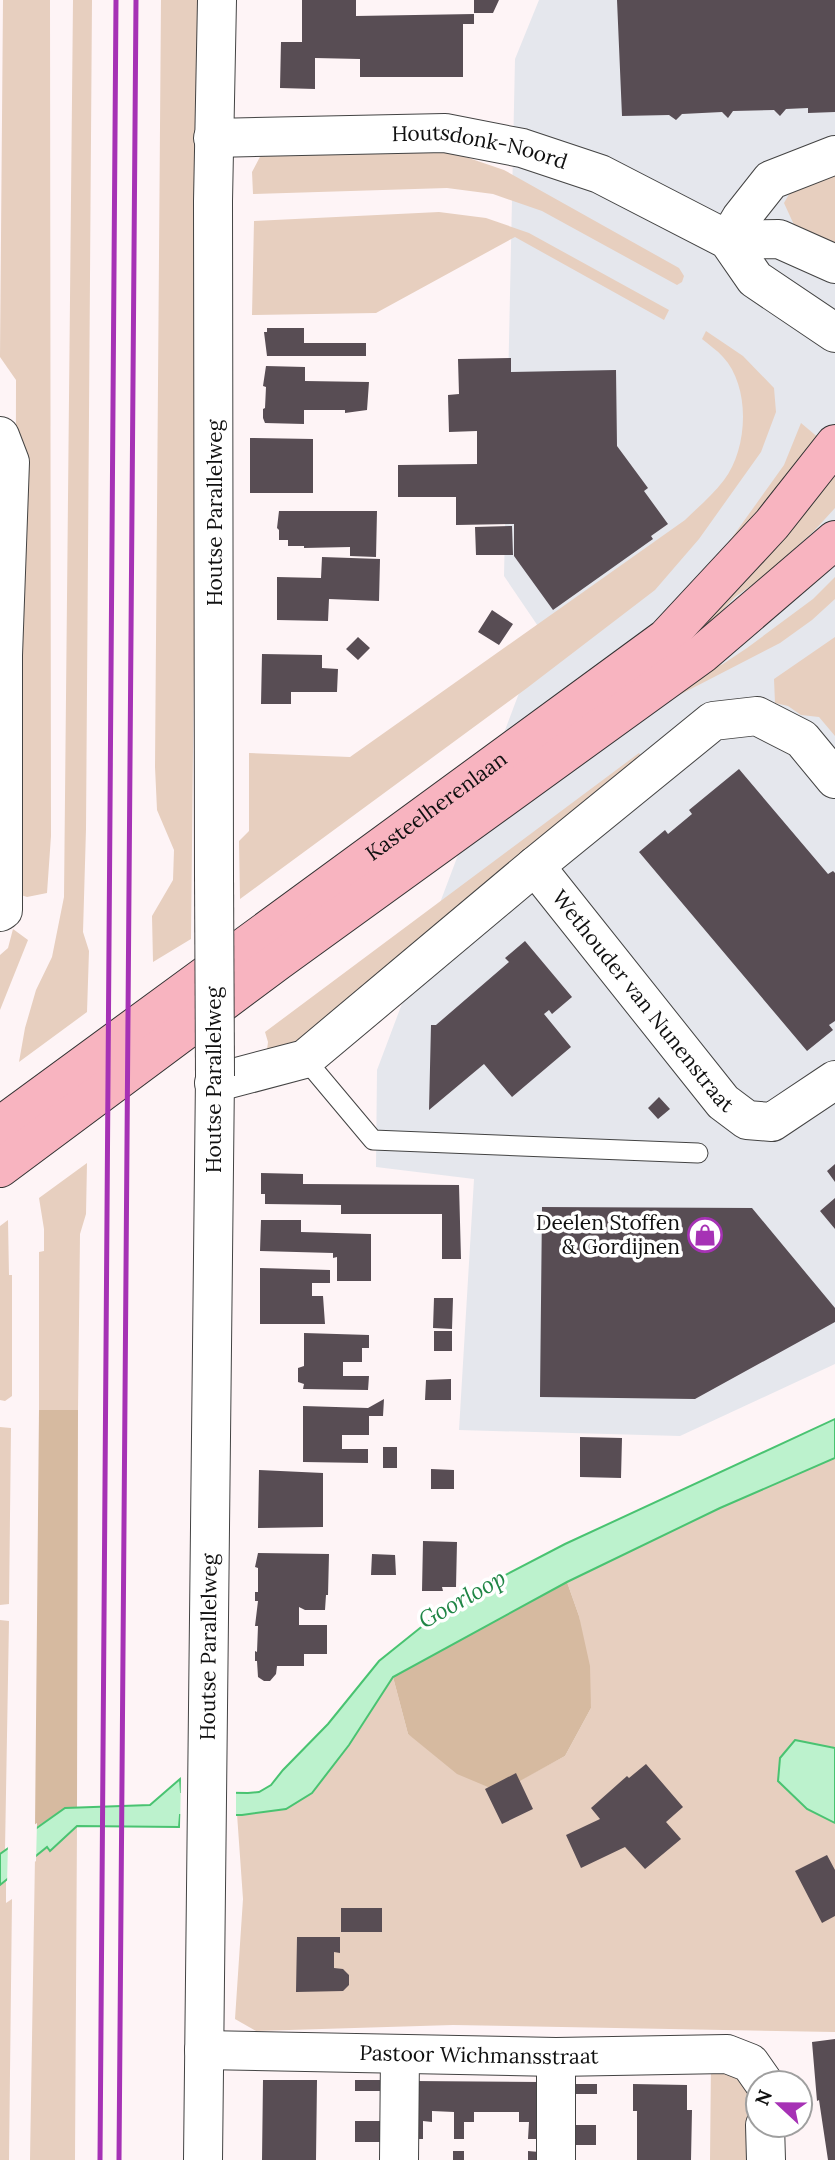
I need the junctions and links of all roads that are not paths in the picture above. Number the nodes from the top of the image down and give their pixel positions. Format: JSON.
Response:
{"nodes":[{"id":1,"x":217,"y":0,"type":"edge"},
{"id":2,"x":213,"y":138,"type":"junction"},
{"id":3,"x":835,"y":155,"type":"edge"},
{"id":4,"x":728,"y":240,"type":"junction"},
{"id":5,"x":835,"y":264,"type":"edge"},
{"id":6,"x":835,"y":333,"type":"edge"},
{"id":7,"x":0,"y":436,"type":"edge"},
{"id":8,"x":835,"y":444,"type":"edge"},
{"id":9,"x":835,"y":540,"type":"edge"},
{"id":10,"x":835,"y":779,"type":"edge"},
{"id":11,"x":535,"y":866,"type":"junction"},
{"id":12,"x":1,"y":911,"type":"edge"},
{"id":13,"x":305,"y":1059,"type":"junction"},
{"id":14,"x":214,"y":1080,"type":"junction"},
{"id":15,"x":835,"y":1080,"type":"edge"},
{"id":16,"x":0,"y":1126,"type":"edge"},
{"id":17,"x":698,"y":1153,"type":"dead end"},
{"id":18,"x":0,"y":1168,"type":"edge"},
{"id":19,"x":204,"y":2050,"type":"junction"},
{"id":20,"x":400,"y":2054,"type":"junction"},
{"id":21,"x":556,"y":2057,"type":"junction"},
{"id":22,"x":751,"y":2069,"type":"edge"},
{"id":23,"x":765,"y":2139,"type":"edge"},
{"id":24,"x":203,"y":2160,"type":"edge"},
{"id":25,"x":400,"y":2160,"type":"edge"},
{"id":26,"x":556,"y":2160,"type":"edge"},
{"id":27,"x":765,"y":2160,"type":"edge"}],
"edges":[{"from":1,"to":2,"type":"street","name":"Houtse Parallelweg"},
{"from":2,"to":4,"type":"street","name":"Houtsdonk-Noord"},
{"from":2,"to":14,"type":"street","name":"Houtse Parallelweg","bridge":true},
{"from":3,"to":4,"type":"street"},
{"from":4,"to":5,"type":"street","name":"Houtsdonk-Noord"},
{"from":4,"to":6,"type":"street","name":"Houtsdonk-Noord"},
{"from":7,"to":12,"type":"street"},
{"from":8,"to":16,"type":"main road","name":"Kasteelherenlaan"},
{"from":9,"to":18,"type":"main road","name":"Kasteelherenlaan"},
{"from":10,"to":11,"type":"street"},
{"from":11,"to":13,"type":"street"},
{"from":11,"to":15,"type":"street","name":"Wethouder van Nunenstraat"},
{"from":13,"to":14,"type":"street"},
{"from":13,"to":17,"type":"lane"},
{"from":14,"to":19,"type":"street","name":"Houtse Parallelweg"},
{"from":19,"to":20,"type":"street","name":"Pastoor Wichmansstraat"},
{"from":19,"to":24,"type":"street","name":"Houtse Parallelweg"},
{"from":20,"to":21,"type":"street","name":"Pastoor Wichmansstraat"},
{"from":20,"to":25,"type":"street"},
{"from":21,"to":22,"type":"street","name":"Pastoor Wichmansstraat"},
{"from":21,"to":26,"type":"street"},
{"from":23,"to":27,"type":"street"}]}
